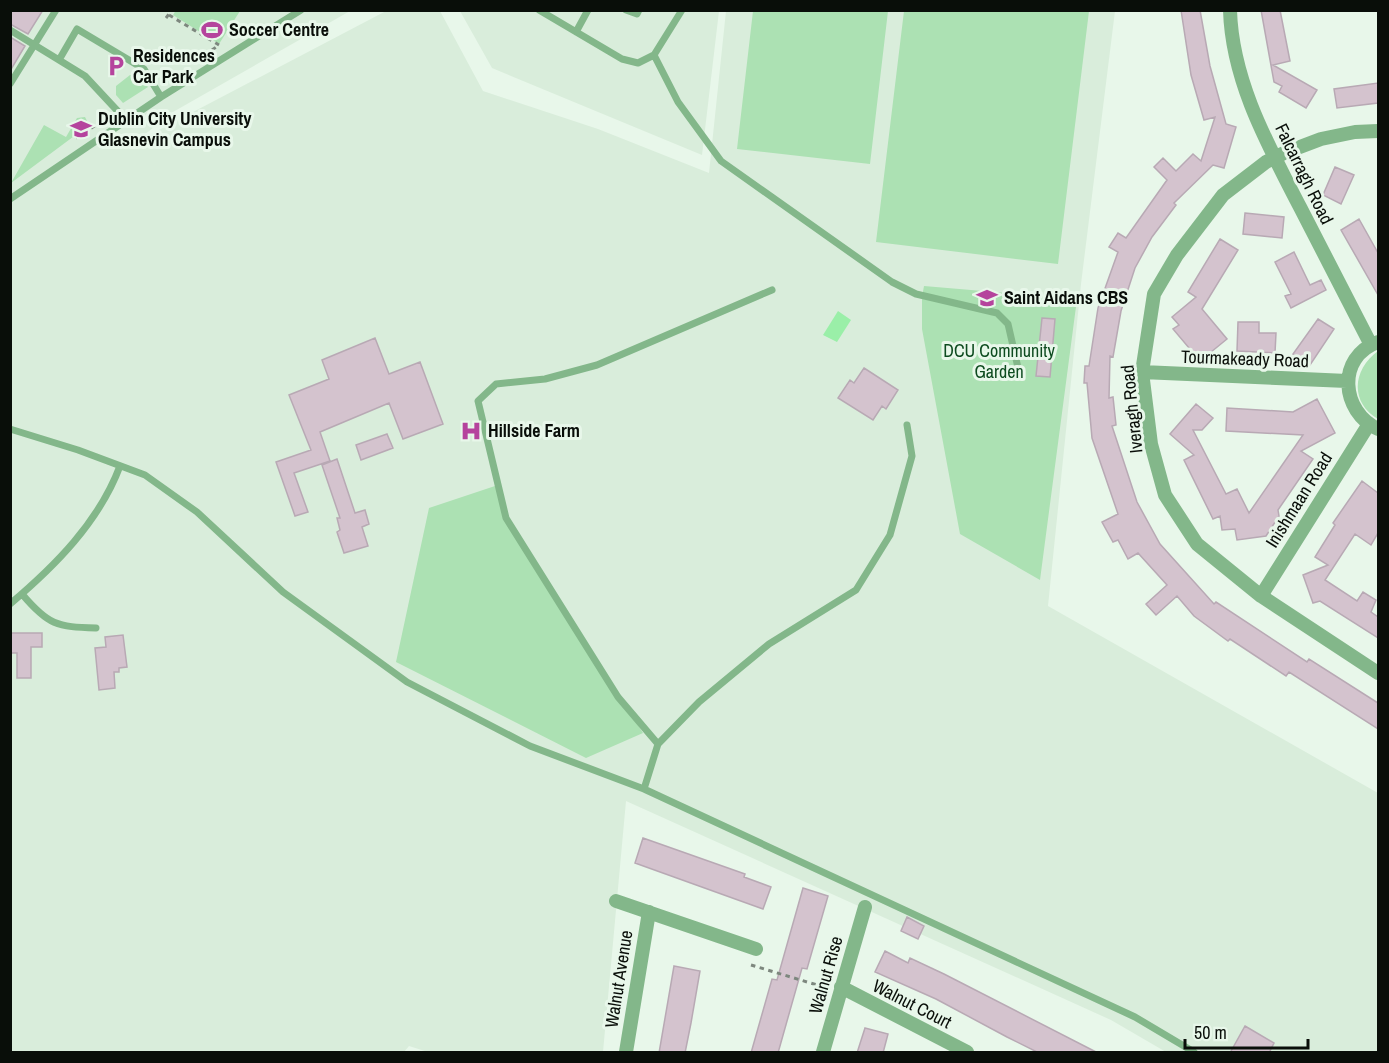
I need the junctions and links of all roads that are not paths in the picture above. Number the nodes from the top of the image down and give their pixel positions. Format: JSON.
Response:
{"nodes":[{"id":1,"x":56,"y":10,"type":"edge"},
{"id":2,"x":301,"y":10,"type":"edge"},
{"id":3,"x":539,"y":10,"type":"edge"},
{"id":4,"x":588,"y":10,"type":"edge"},
{"id":5,"x":626,"y":10,"type":"edge"},
{"id":6,"x":639,"y":10,"type":"edge"},
{"id":7,"x":682,"y":10,"type":"edge"},
{"id":8,"x":1230,"y":10,"type":"edge"},
{"id":9,"x":10,"y":30,"type":"edge"},
{"id":10,"x":576,"y":32,"type":"junction"},
{"id":11,"x":35,"y":44,"type":"junction"},
{"id":12,"x":654,"y":55,"type":"junction"},
{"id":13,"x":58,"y":60,"type":"junction"},
{"id":14,"x":10,"y":84,"type":"edge"},
{"id":15,"x":161,"y":97,"type":"junction"},
{"id":16,"x":126,"y":120,"type":"junction"},
{"id":17,"x":1378,"y":131,"type":"edge"},
{"id":18,"x":1274,"y":157,"type":"junction"},
{"id":19,"x":10,"y":199,"type":"edge"},
{"id":20,"x":772,"y":290,"type":"dead end"},
{"id":21,"x":1375,"y":343,"type":"edge"},
{"id":22,"x":1018,"y":372,"type":"dead end"},
{"id":23,"x":1142,"y":372,"type":"junction"},
{"id":24,"x":1347,"y":381,"type":"junction"},
{"id":25,"x":907,"y":425,"type":"dead end"},
{"id":26,"x":1374,"y":426,"type":"edge"},
{"id":27,"x":10,"y":429,"type":"edge"},
{"id":28,"x":120,"y":466,"type":"junction"},
{"id":29,"x":22,"y":594,"type":"junction"},
{"id":30,"x":1261,"y":596,"type":"junction"},
{"id":31,"x":10,"y":604,"type":"edge"},
{"id":32,"x":96,"y":628,"type":"dead end"},
{"id":33,"x":1378,"y":673,"type":"edge"},
{"id":34,"x":658,"y":744,"type":"junction"},
{"id":35,"x":644,"y":789,"type":"junction"},
{"id":36,"x":616,"y":901,"type":"dead end"},
{"id":37,"x":865,"y":906,"type":"dead end"},
{"id":38,"x":649,"y":912,"type":"junction"},
{"id":39,"x":756,"y":949,"type":"dead end"},
{"id":40,"x":834,"y":988,"type":"junction"},
{"id":41,"x":626,"y":1053,"type":"edge"},
{"id":42,"x":823,"y":1053,"type":"edge"},
{"id":43,"x":967,"y":1053,"type":"edge"},
{"id":44,"x":1194,"y":1053,"type":"edge"}],
"edges":[{"from":1,"to":11,"type":"lane"},
{"from":2,"to":15,"type":"lane"},
{"from":3,"to":10,"type":"lane"},
{"from":4,"to":10,"type":"lane"},
{"from":5,"to":6,"type":"lane"},
{"from":7,"to":12,"type":"lane"},
{"from":8,"to":18,"type":"street","name":"Falcarragh Road"},
{"from":9,"to":11,"type":"lane"},
{"from":10,"to":12,"type":"lane"},
{"from":11,"to":13,"type":"lane"},
{"from":11,"to":14,"type":"lane"},
{"from":12,"to":22,"type":"lane"},
{"from":13,"to":15,"type":"lane"},
{"from":13,"to":16,"type":"lane"},
{"from":15,"to":16,"type":"lane"},
{"from":16,"to":19,"type":"lane"},
{"from":17,"to":18,"type":"street","name":"Iveragh Road"},
{"from":18,"to":21,"type":"street","name":"Falcarragh Road"},
{"from":18,"to":23,"type":"street","name":"Iveragh Road"},
{"from":20,"to":34,"type":"lane"},
{"from":21,"to":24,"type":"street"},
{"from":23,"to":24,"type":"street","name":"Tourmakeady Road"},
{"from":23,"to":30,"type":"street","name":"Iveragh Road"},
{"from":24,"to":26,"type":"street","name":"Inishmaan Road"},
{"from":25,"to":34,"type":"lane"},
{"from":26,"to":30,"type":"street","name":"Inishmaan Road"},
{"from":27,"to":28,"type":"lane"},
{"from":28,"to":29,"type":"lane"},
{"from":28,"to":35,"type":"lane"},
{"from":29,"to":31,"type":"lane"},
{"from":29,"to":32,"type":"lane"},
{"from":30,"to":33,"type":"street","name":"Iveragh Road"},
{"from":34,"to":35,"type":"lane"},
{"from":35,"to":44,"type":"lane"},
{"from":36,"to":38,"type":"street","name":"Walnut Avenue"},
{"from":37,"to":40,"type":"street","name":"Walnut Rise"},
{"from":38,"to":39,"type":"street","name":"Walnut Avenue"},
{"from":38,"to":41,"type":"street","name":"Walnut Avenue"},
{"from":40,"to":42,"type":"street","name":"Walnut Rise"},
{"from":40,"to":43,"type":"street","name":"Walnut Court"}]}
